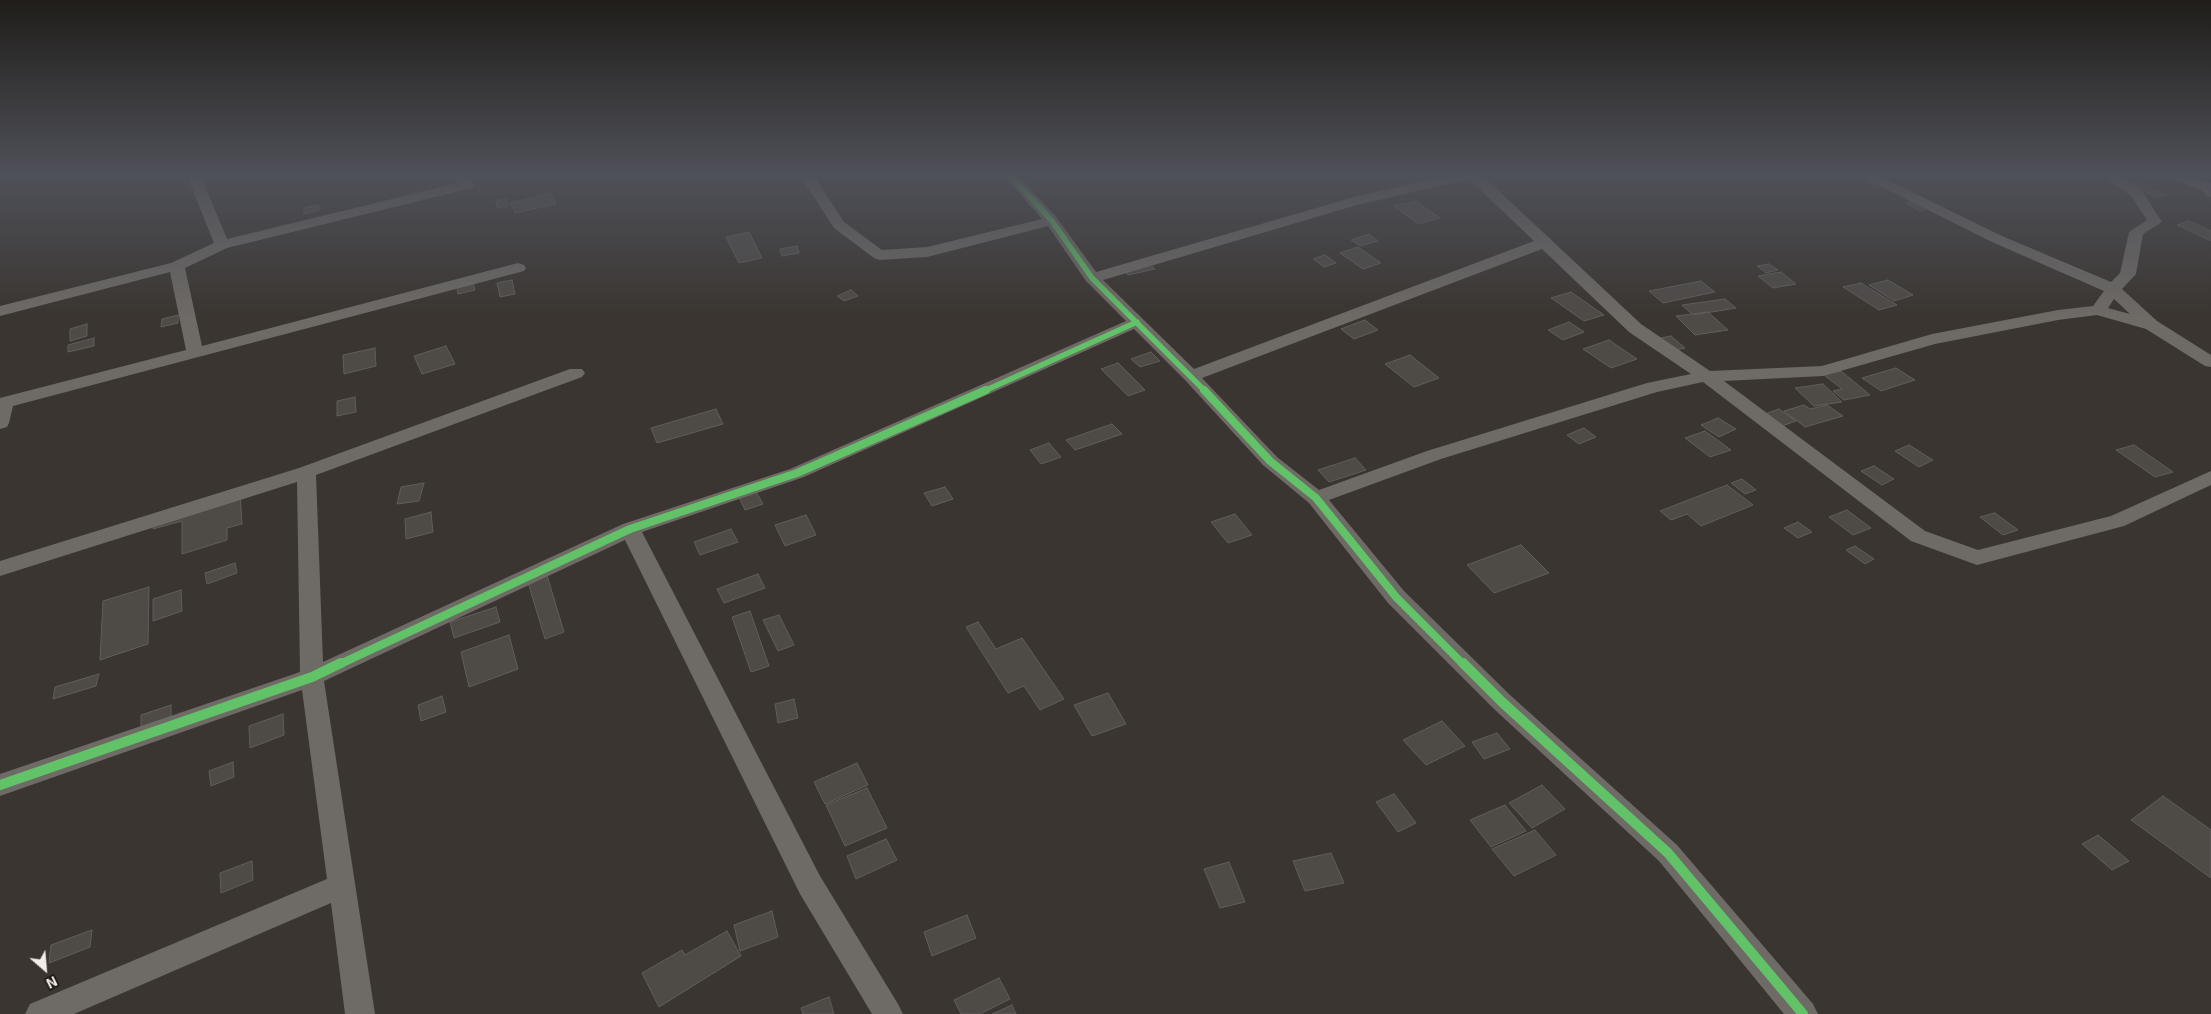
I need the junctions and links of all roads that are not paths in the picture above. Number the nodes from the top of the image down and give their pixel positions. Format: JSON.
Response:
{"nodes":[{"id":1,"x":213,"y":223,"type":"edge"},
{"id":2,"x":311,"y":223,"type":"edge"},
{"id":3,"x":838,"y":223,"type":"edge"},
{"id":4,"x":1043,"y":223,"type":"edge"},
{"id":5,"x":1054,"y":223,"type":"edge"},
{"id":6,"x":1278,"y":223,"type":"edge"},
{"id":7,"x":1523,"y":223,"type":"edge"},
{"id":8,"x":1965,"y":223,"type":"edge"},
{"id":9,"x":2152,"y":223,"type":"edge"},
{"id":10,"x":1544,"y":243,"type":"junction"},
{"id":11,"x":222,"y":245,"type":"junction"},
{"id":12,"x":177,"y":266,"type":"junction"},
{"id":13,"x":518,"y":268,"type":"dead end"},
{"id":14,"x":1092,"y":278,"type":"junction"},
{"id":15,"x":2113,"y":290,"type":"junction"},
{"id":16,"x":0,"y":310,"type":"edge"},
{"id":17,"x":2098,"y":310,"type":"junction"},
{"id":18,"x":1138,"y":322,"type":"junction"},
{"id":19,"x":2151,"y":325,"type":"junction"},
{"id":20,"x":195,"y":351,"type":"junction"},
{"id":21,"x":2211,"y":362,"type":"edge"},
{"id":22,"x":576,"y":372,"type":"dead end"},
{"id":23,"x":1191,"y":376,"type":"junction"},
{"id":24,"x":1706,"y":376,"type":"junction"},
{"id":25,"x":2,"y":403,"type":"edge"},
{"id":26,"x":0,"y":422,"type":"edge"},
{"id":27,"x":306,"y":472,"type":"junction"},
{"id":28,"x":2211,"y":477,"type":"edge"},
{"id":29,"x":1316,"y":498,"type":"junction"},
{"id":30,"x":630,"y":529,"type":"junction"},
{"id":31,"x":0,"y":569,"type":"edge"},
{"id":32,"x":312,"y":676,"type":"junction"},
{"id":33,"x":0,"y":785,"type":"edge"},
{"id":34,"x":342,"y":885,"type":"junction"},
{"id":35,"x":40,"y":1014,"type":"edge"},
{"id":36,"x":360,"y":1014,"type":"edge"},
{"id":37,"x":888,"y":1014,"type":"edge"},
{"id":38,"x":1803,"y":1014,"type":"edge"}],
"edges":[{"from":1,"to":11,"type":"street"},
{"from":2,"to":11,"type":"street"},
{"from":3,"to":4,"type":"street"},
{"from":5,"to":14,"type":"street"},
{"from":6,"to":14,"type":"street"},
{"from":7,"to":10,"type":"street"},
{"from":8,"to":15,"type":"street"},
{"from":9,"to":15,"type":"street"},
{"from":10,"to":23,"type":"street"},
{"from":10,"to":24,"type":"street"},
{"from":11,"to":12,"type":"street"},
{"from":12,"to":16,"type":"street"},
{"from":12,"to":20,"type":"street"},
{"from":13,"to":20,"type":"street"},
{"from":14,"to":18,"type":"street"},
{"from":15,"to":17,"type":"street"},
{"from":15,"to":19,"type":"street"},
{"from":17,"to":19,"type":"street"},
{"from":17,"to":24,"type":"street"},
{"from":18,"to":23,"type":"street"},
{"from":18,"to":30,"type":"street"},
{"from":19,"to":21,"type":"street"},
{"from":20,"to":25,"type":"street"},
{"from":22,"to":27,"type":"street"},
{"from":23,"to":29,"type":"street"},
{"from":24,"to":28,"type":"street"},
{"from":24,"to":29,"type":"street"},
{"from":25,"to":26,"type":"street"},
{"from":27,"to":31,"type":"street"},
{"from":27,"to":32,"type":"street"},
{"from":29,"to":38,"type":"street"},
{"from":30,"to":32,"type":"street"},
{"from":30,"to":37,"type":"street"},
{"from":32,"to":33,"type":"street"},
{"from":32,"to":34,"type":"street"},
{"from":34,"to":35,"type":"street"},
{"from":34,"to":36,"type":"street"}]}
